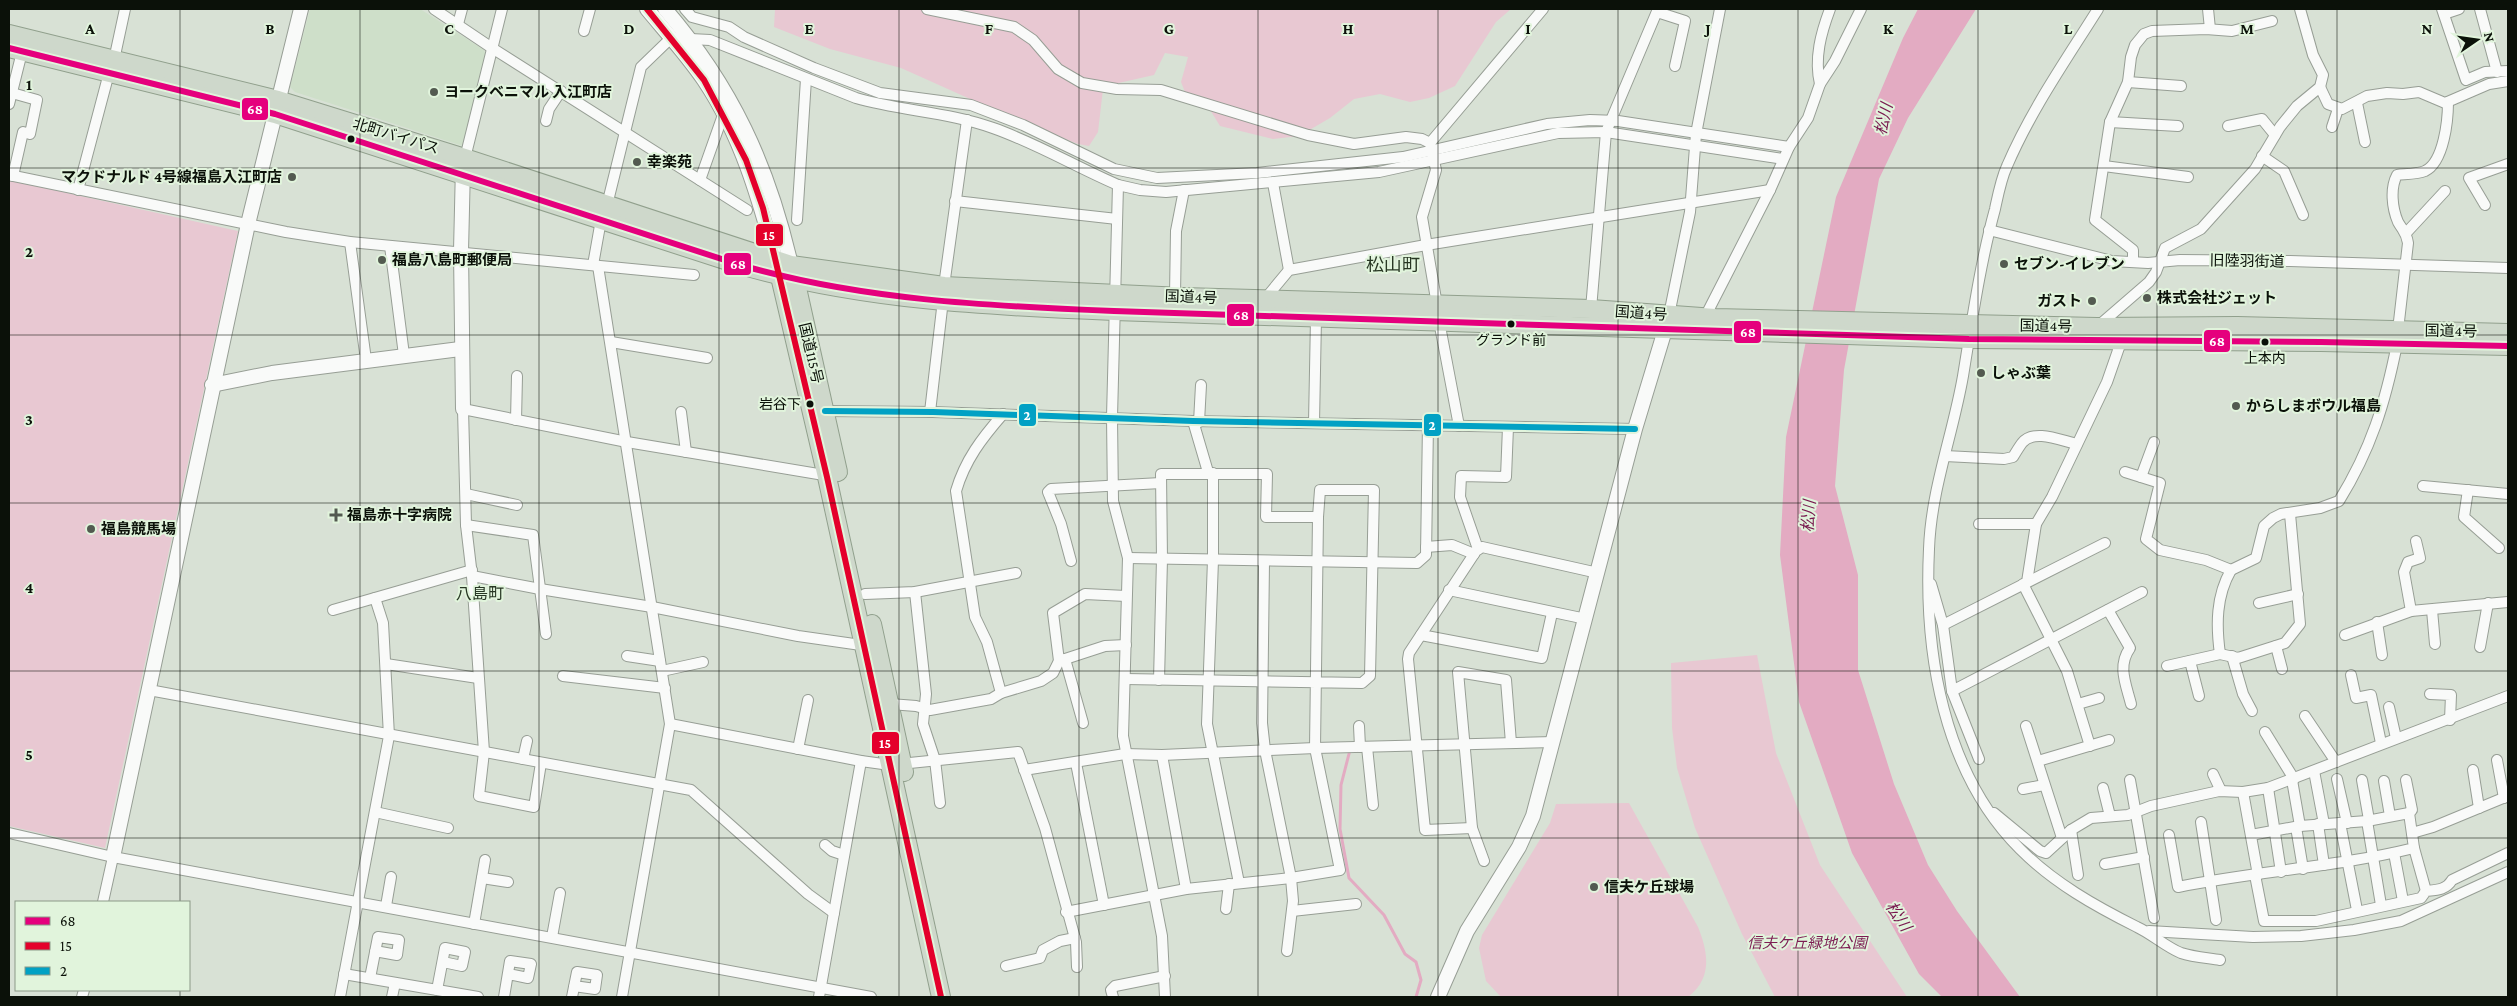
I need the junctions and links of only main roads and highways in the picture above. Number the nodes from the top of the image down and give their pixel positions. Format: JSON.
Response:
{"nodes":[{"id":1,"x":9,"y":34,"type":"edge"},
{"id":2,"x":16,"y":50,"type":"edge"},
{"id":3,"x":112,"y":66,"type":"junction"},
{"id":4,"x":786,"y":270,"type":"junction"},
{"id":5,"x":1114,"y":303,"type":"junction"},
{"id":6,"x":1438,"y":312,"type":"junction"},
{"id":7,"x":1667,"y":321,"type":"junction"},
{"id":8,"x":1966,"y":331,"type":"junction"},
{"id":9,"x":2508,"y":332,"type":"edge"},
{"id":10,"x":2397,"y":337,"type":"junction"},
{"id":11,"x":2508,"y":346,"type":"edge"},
{"id":12,"x":833,"y":476,"type":"junction"},
{"id":13,"x":871,"y":646,"type":"junction"},
{"id":14,"x":896,"y":764,"type":"junction"},
{"id":15,"x":941,"y":997,"type":"edge"},
{"id":16,"x":953,"y":997,"type":"edge"}],
"edges":[{"from":1,"to":3,"type":"highway","name":"北町バイパス"},
{"from":2,"to":3,"type":"highway","name":"北町バイパス"},
{"from":3,"to":4,"type":"highway","name":"北町バイパス"},
{"from":4,"to":5,"type":"highway","name":"国道4号"},
{"from":4,"to":12,"type":"highway","name":"国道115号"},
{"from":4,"to":12,"type":"highway","name":"国道115号"},
{"from":5,"to":6,"type":"highway","name":"国道4号"},
{"from":5,"to":6,"type":"highway","name":"国道4号"},
{"from":6,"to":7,"type":"highway","name":"国道4号"},
{"from":6,"to":7,"type":"highway","name":"国道4号"},
{"from":7,"to":8,"type":"highway","name":"国道4号"},
{"from":8,"to":10,"type":"highway","name":"国道4号"},
{"from":8,"to":10,"type":"highway","name":"国道4号"},
{"from":9,"to":10,"type":"highway","name":"国道4号"},
{"from":10,"to":11,"type":"highway","name":"国道4号"},
{"from":12,"to":13,"type":"highway","name":"国道115号"},
{"from":12,"to":13,"type":"highway","name":"国道115号"},
{"from":13,"to":14,"type":"highway","name":"国道115号"},
{"from":13,"to":14,"type":"highway","name":"国道115号"},
{"from":14,"to":15,"type":"highway","name":"国道115号"},
{"from":14,"to":16,"type":"highway","name":"国道115号"}]}
